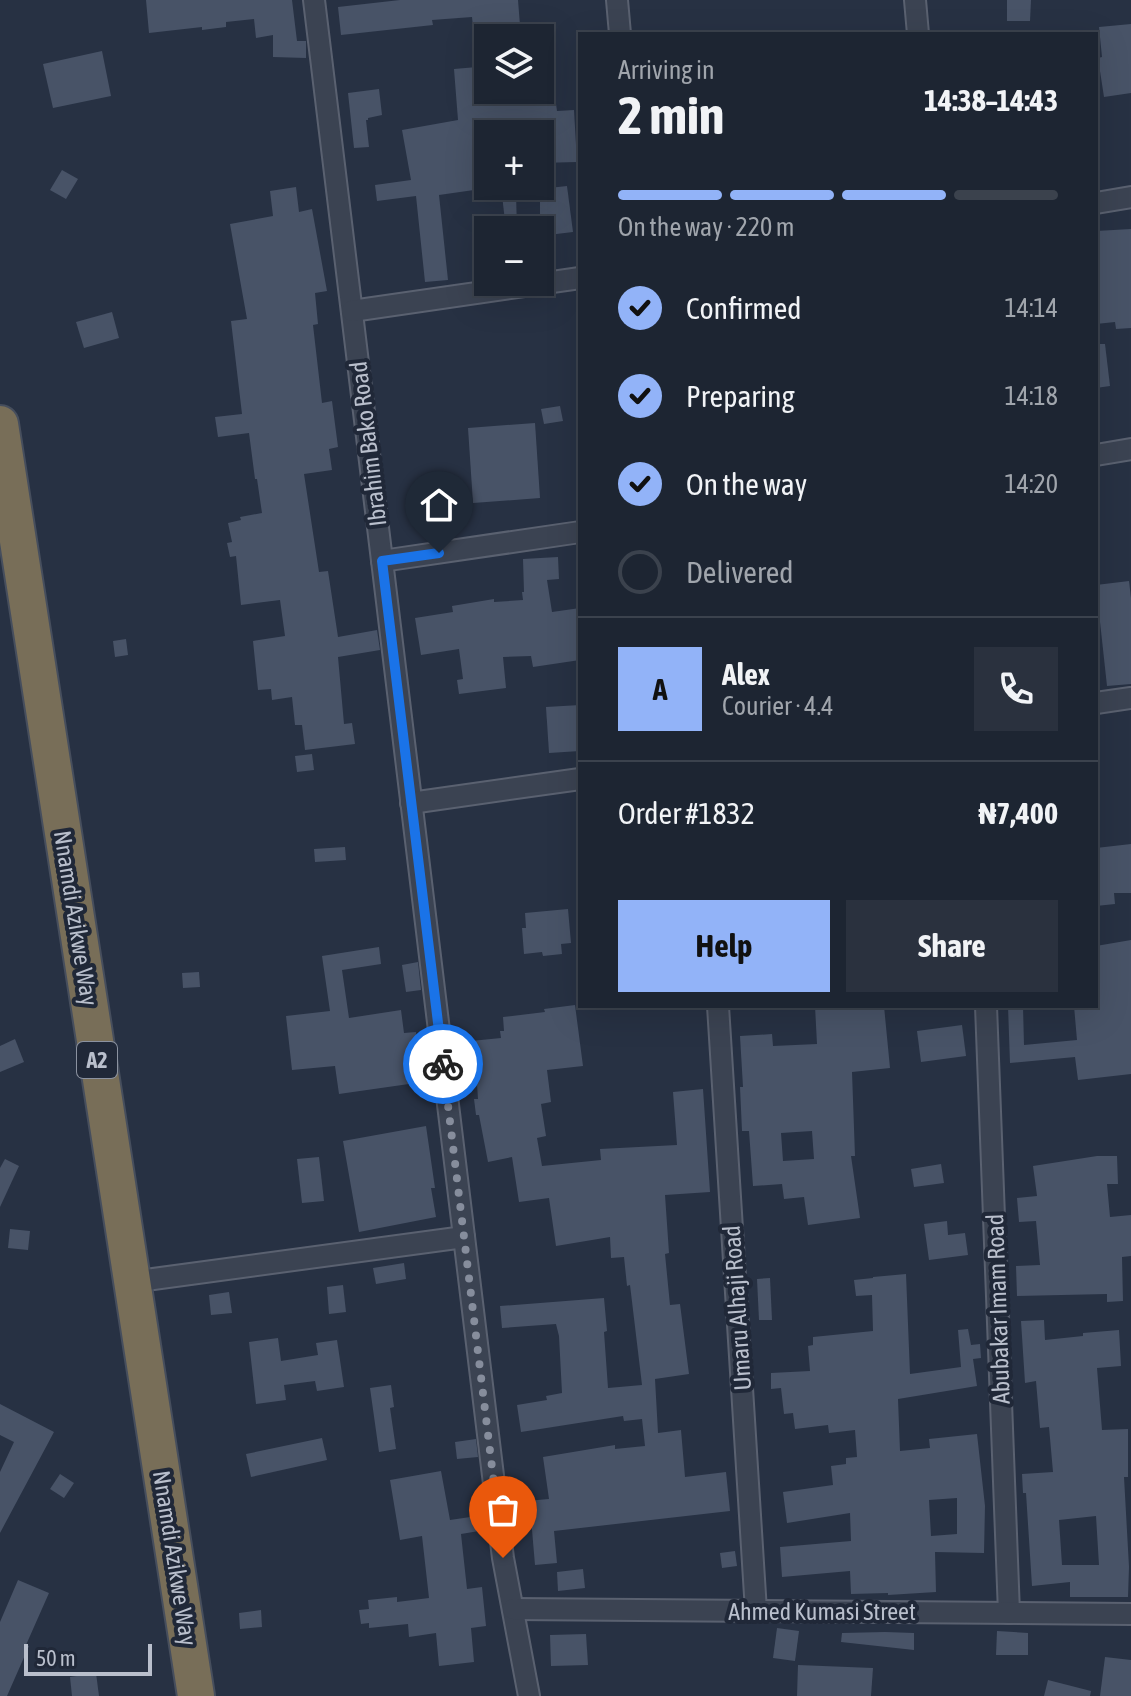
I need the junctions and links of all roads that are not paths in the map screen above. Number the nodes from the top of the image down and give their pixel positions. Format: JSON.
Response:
{"nodes":[{"id":1,"x":314,"y":0,"type":"edge"},
{"id":2,"x":617,"y":0,"type":"edge"},
{"id":3,"x":915,"y":0,"type":"edge"},
{"id":4,"x":620,"y":32,"type":"edge"},
{"id":5,"x":918,"y":32,"type":"edge"},
{"id":6,"x":1131,"y":197,"type":"edge"},
{"id":7,"x":1098,"y":203,"type":"edge"},
{"id":8,"x":578,"y":278,"type":"edge"},
{"id":9,"x":352,"y":311,"type":"junction"},
{"id":10,"x":0,"y":424,"type":"edge"},
{"id":11,"x":1131,"y":449,"type":"edge"},
{"id":12,"x":1098,"y":455,"type":"edge"},
{"id":13,"x":578,"y":532,"type":"edge"},
{"id":14,"x":0,"y":559,"type":"edge"},
{"id":15,"x":382,"y":561,"type":"junction"},
{"id":16,"x":1131,"y":698,"type":"edge"},
{"id":17,"x":1098,"y":703,"type":"edge"},
{"id":18,"x":578,"y":779,"type":"edge"},
{"id":19,"x":411,"y":803,"type":"junction"},
{"id":20,"x":718,"y":1008,"type":"edge"},
{"id":21,"x":986,"y":1008,"type":"edge"},
{"id":22,"x":464,"y":1237,"type":"junction"},
{"id":23,"x":131,"y":1282,"type":"junction"},
{"id":24,"x":143,"y":1420,"type":"junction"},
{"id":25,"x":513,"y":1609,"type":"junction"},
{"id":26,"x":756,"y":1611,"type":"junction"},
{"id":27,"x":1009,"y":1613,"type":"junction"},
{"id":28,"x":1131,"y":1614,"type":"edge"},
{"id":29,"x":176,"y":1696,"type":"edge"},
{"id":30,"x":196,"y":1696,"type":"edge"},
{"id":31,"x":529,"y":1696,"type":"edge"}],
"edges":[{"from":1,"to":9,"type":"street","name":"Ibrahim Bako Road"},
{"from":2,"to":4,"type":"street"},
{"from":3,"to":5,"type":"street"},
{"from":6,"to":7,"type":"street"},
{"from":8,"to":9,"type":"street"},
{"from":9,"to":15,"type":"street","name":"Ibrahim Bako Road"},
{"from":10,"to":23,"type":"highway","name":"Nnamdi Azikwe Way","number":"A2"},
{"from":11,"to":12,"type":"street"},
{"from":13,"to":15,"type":"street"},
{"from":14,"to":24,"type":"highway","name":"Nnamdi Azikwe Way","number":"A2"},
{"from":15,"to":19,"type":"street","name":"Ibrahim Bako Road"},
{"from":16,"to":17,"type":"street"},
{"from":18,"to":19,"type":"street"},
{"from":19,"to":22,"type":"street","name":"Ibrahim Bako Road"},
{"from":20,"to":26,"type":"street","name":"Umaru Alhaji Road"},
{"from":21,"to":27,"type":"street","name":"Abubakar Imam Road"},
{"from":22,"to":23,"type":"street"},
{"from":22,"to":25,"type":"street","name":"Ibrahim Bako Road"},
{"from":23,"to":24,"type":"highway","name":"Nnamdi Azikwe Way","number":"A2"},
{"from":24,"to":29,"type":"highway","name":"Nnamdi Azikwe Way","number":"A2"},
{"from":24,"to":30,"type":"highway","name":"Nnamdi Azikwe Way","number":"A2"},
{"from":25,"to":26,"type":"street","name":"Ahmed Kumasi Street"},
{"from":25,"to":31,"type":"street","name":"Ibrahim Bako Road"},
{"from":26,"to":27,"type":"street","name":"Ahmed Kumasi Street"},
{"from":27,"to":28,"type":"street","name":"Ahmed Kumasi Street"}]}
